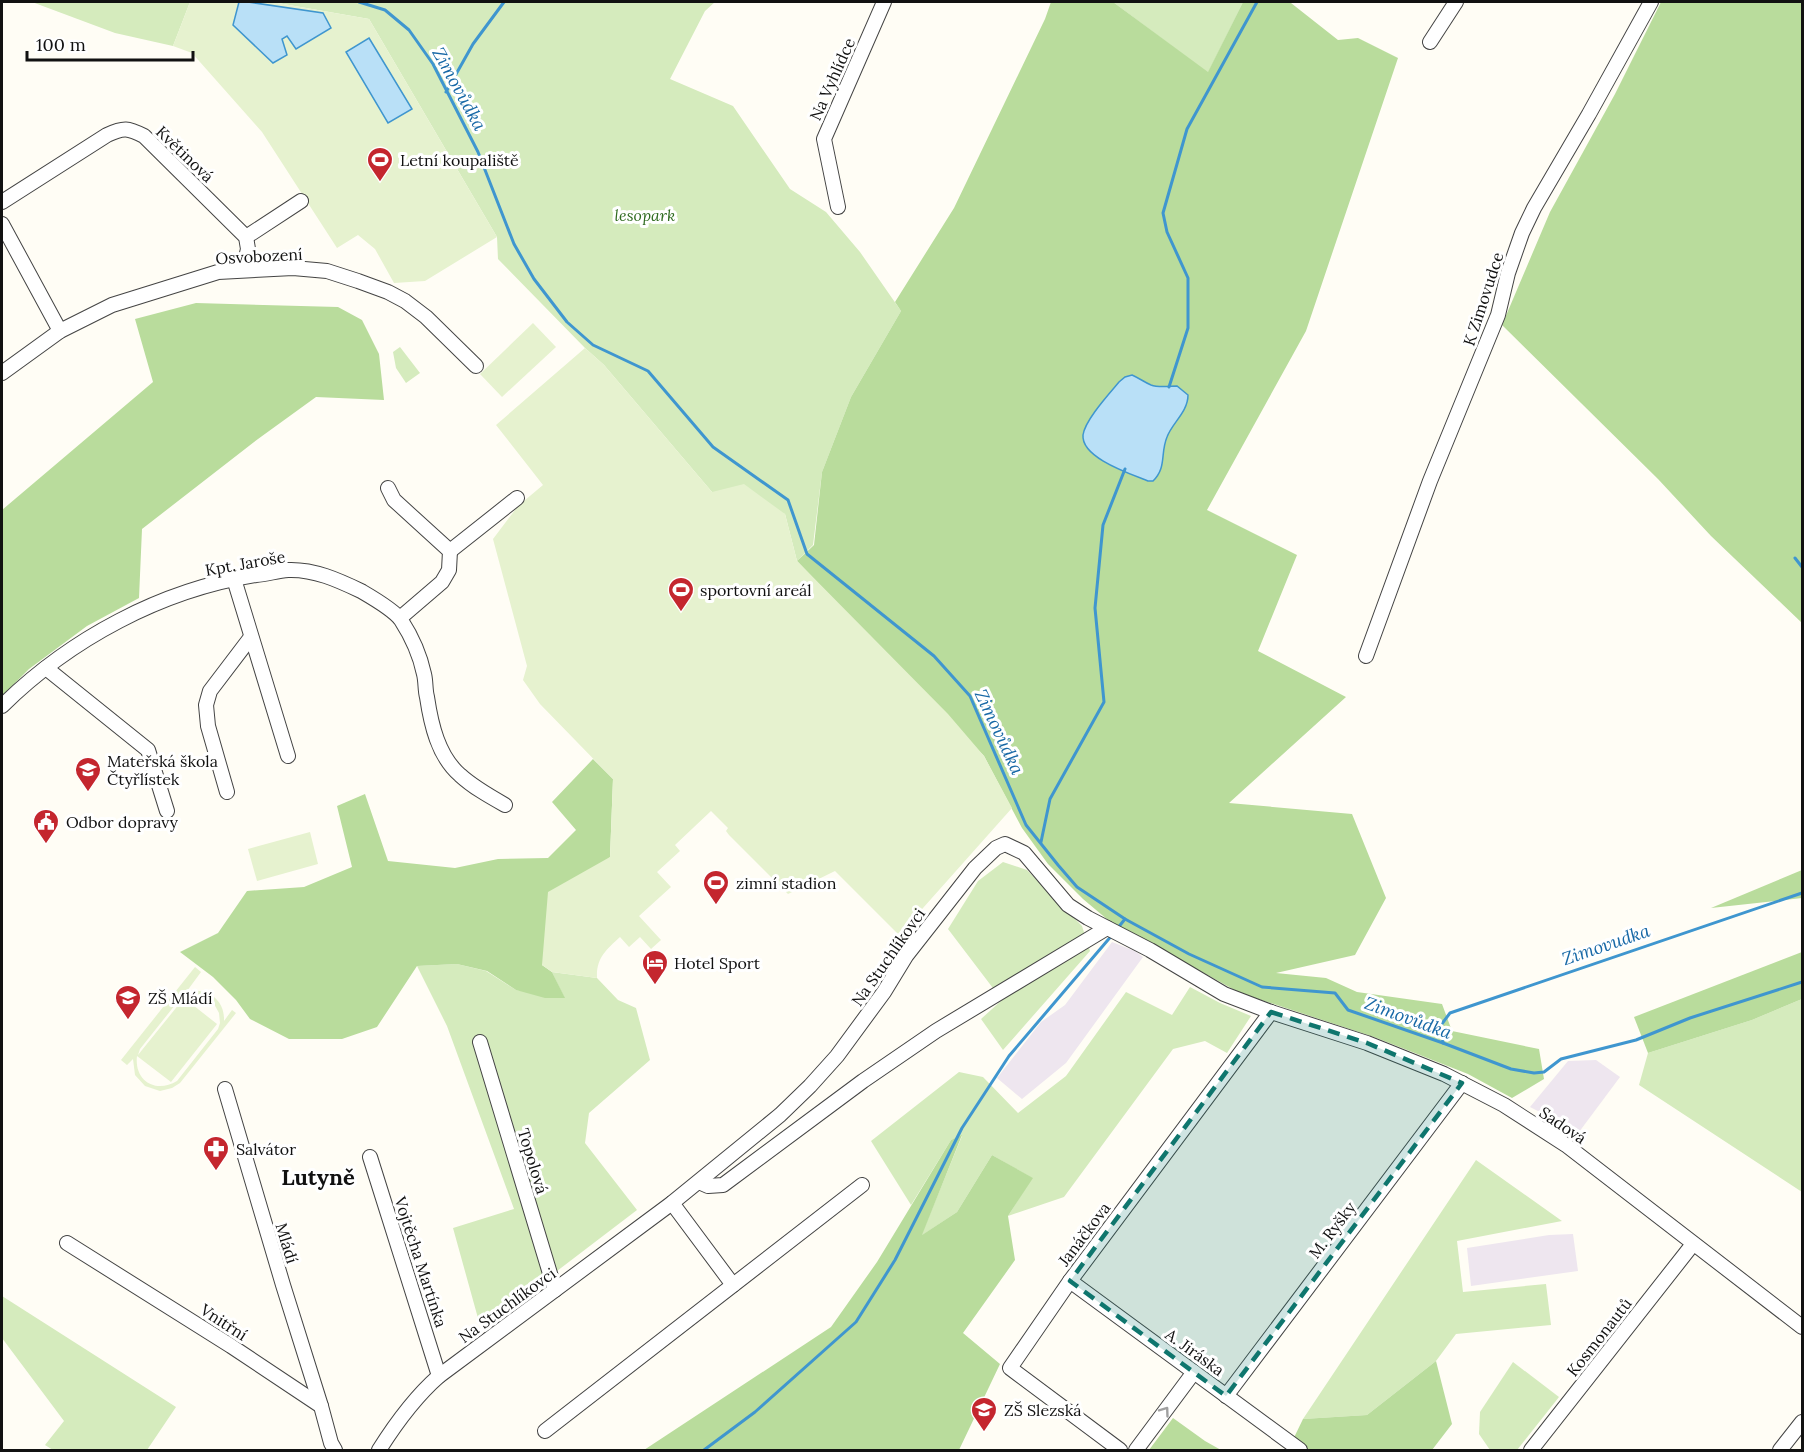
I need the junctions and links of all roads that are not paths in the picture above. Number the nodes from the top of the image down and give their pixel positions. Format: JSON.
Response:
{"nodes":[{"id":1,"x":884,"y":2,"type":"edge"},
{"id":2,"x":1456,"y":2,"type":"edge"},
{"id":3,"x":1651,"y":2,"type":"edge"},
{"id":4,"x":1430,"y":42,"type":"dead end"},
{"id":5,"x":301,"y":201,"type":"dead end"},
{"id":6,"x":2,"y":202,"type":"edge"},
{"id":7,"x":838,"y":207,"type":"dead end"},
{"id":8,"x":2,"y":224,"type":"edge"},
{"id":9,"x":246,"y":237,"type":"junction"},
{"id":10,"x":243,"y":270,"type":"junction"},
{"id":11,"x":60,"y":331,"type":"junction"},
{"id":12,"x":477,"y":366,"type":"dead end"},
{"id":13,"x":2,"y":373,"type":"edge"},
{"id":14,"x":388,"y":488,"type":"dead end"},
{"id":15,"x":517,"y":498,"type":"dead end"},
{"id":16,"x":450,"y":551,"type":"junction"},
{"id":17,"x":234,"y":579,"type":"junction"},
{"id":18,"x":400,"y":618,"type":"junction"},
{"id":19,"x":251,"y":637,"type":"junction"},
{"id":20,"x":1366,"y":656,"type":"dead end"},
{"id":21,"x":46,"y":668,"type":"junction"},
{"id":22,"x":2,"y":706,"type":"edge"},
{"id":23,"x":288,"y":756,"type":"dead end"},
{"id":24,"x":227,"y":792,"type":"dead end"},
{"id":25,"x":505,"y":805,"type":"dead end"},
{"id":26,"x":167,"y":812,"type":"dead end"},
{"id":27,"x":1107,"y":928,"type":"junction"},
{"id":28,"x":1271,"y":1012,"type":"junction"},
{"id":29,"x":480,"y":1042,"type":"dead end"},
{"id":30,"x":1462,"y":1083,"type":"junction"},
{"id":31,"x":225,"y":1089,"type":"dead end"},
{"id":32,"x":370,"y":1157,"type":"dead end"},
{"id":33,"x":699,"y":1182,"type":"junction"},
{"id":34,"x":862,"y":1185,"type":"dead end"},
{"id":35,"x":672,"y":1203,"type":"junction"},
{"id":36,"x":67,"y":1244,"type":"dead end"},
{"id":37,"x":1693,"y":1244,"type":"junction"},
{"id":38,"x":1070,"y":1281,"type":"junction"},
{"id":39,"x":734,"y":1285,"type":"junction"},
{"id":40,"x":555,"y":1290,"type":"junction"},
{"id":41,"x":1803,"y":1327,"type":"edge"},
{"id":42,"x":1194,"y":1372,"type":"junction"},
{"id":43,"x":440,"y":1376,"type":"junction"},
{"id":44,"x":1226,"y":1396,"type":"junction"},
{"id":45,"x":321,"y":1406,"type":"junction"},
{"id":46,"x":1803,"y":1422,"type":"edge"},
{"id":47,"x":545,"y":1431,"type":"dead end"},
{"id":48,"x":334,"y":1450,"type":"edge"},
{"id":49,"x":379,"y":1450,"type":"edge"},
{"id":50,"x":1120,"y":1450,"type":"edge"},
{"id":51,"x":1136,"y":1450,"type":"edge"},
{"id":52,"x":1300,"y":1450,"type":"edge"},
{"id":53,"x":1531,"y":1450,"type":"edge"},
{"id":54,"x":1780,"y":1450,"type":"edge"}],
"edges":[{"from":1,"to":7,"type":"street","name":"Na Vyhlídce"},
{"from":2,"to":4,"type":"street"},
{"from":3,"to":20,"type":"street","name":"K Zimovudce"},
{"from":5,"to":9,"type":"street"},
{"from":6,"to":9,"type":"street","name":"Květinová"},
{"from":8,"to":11,"type":"street"},
{"from":9,"to":10,"type":"street"},
{"from":10,"to":11,"type":"street","name":"Osvobození"},
{"from":10,"to":12,"type":"street","name":"Osvobození"},
{"from":11,"to":13,"type":"street","name":"Osvobození"},
{"from":14,"to":16,"type":"street"},
{"from":15,"to":16,"type":"street"},
{"from":16,"to":18,"type":"street"},
{"from":17,"to":18,"type":"street","name":"Kpt. Jaroše"},
{"from":17,"to":19,"type":"street"},
{"from":17,"to":21,"type":"street","name":"Kpt. Jaroše"},
{"from":18,"to":25,"type":"street","name":"Kpt. Jaroše"},
{"from":19,"to":23,"type":"street"},
{"from":19,"to":24,"type":"street"},
{"from":21,"to":22,"type":"street","name":"Kpt. Jaroše"},
{"from":21,"to":26,"type":"street"},
{"from":27,"to":28,"type":"street","name":"Na Stuchlíkovci"},
{"from":27,"to":33,"type":"street"},
{"from":27,"to":33,"type":"street","name":"Na Stuchlíkovci"},
{"from":28,"to":30,"type":"street","name":"Sadová"},
{"from":28,"to":38,"type":"street","name":"Janáčkova"},
{"from":29,"to":40,"type":"street","name":"Topolová"},
{"from":30,"to":37,"type":"street","name":"Sadová"},
{"from":30,"to":44,"type":"street","name":"M. Ryšky"},
{"from":31,"to":45,"type":"street","name":"Mládí"},
{"from":32,"to":43,"type":"street","name":"Vojtěcha Martínka"},
{"from":33,"to":35,"type":"street","name":"Na Stuchlíkovci"},
{"from":34,"to":39,"type":"street"},
{"from":35,"to":39,"type":"street"},
{"from":35,"to":40,"type":"street","name":"Na Stuchlíkovci"},
{"from":36,"to":45,"type":"street","name":"Vnitřní"},
{"from":37,"to":41,"type":"street","name":"Sadová"},
{"from":37,"to":53,"type":"street","name":"Kosmonautů"},
{"from":38,"to":42,"type":"street","name":"A. Jiráska"},
{"from":38,"to":50,"type":"street","name":"Janáčkova"},
{"from":39,"to":47,"type":"street"},
{"from":40,"to":43,"type":"street","name":"Na Stuchlíkovci"},
{"from":42,"to":44,"type":"street","name":"A. Jiráska"},
{"from":51,"to":42,"type":"street","one_way":true},
{"from":43,"to":49,"type":"street","name":"Na Stuchlíkovci"},
{"from":44,"to":52,"type":"street","name":"A. Jiráska"},
{"from":45,"to":48,"type":"street"},
{"from":46,"to":54,"type":"street"}]}
